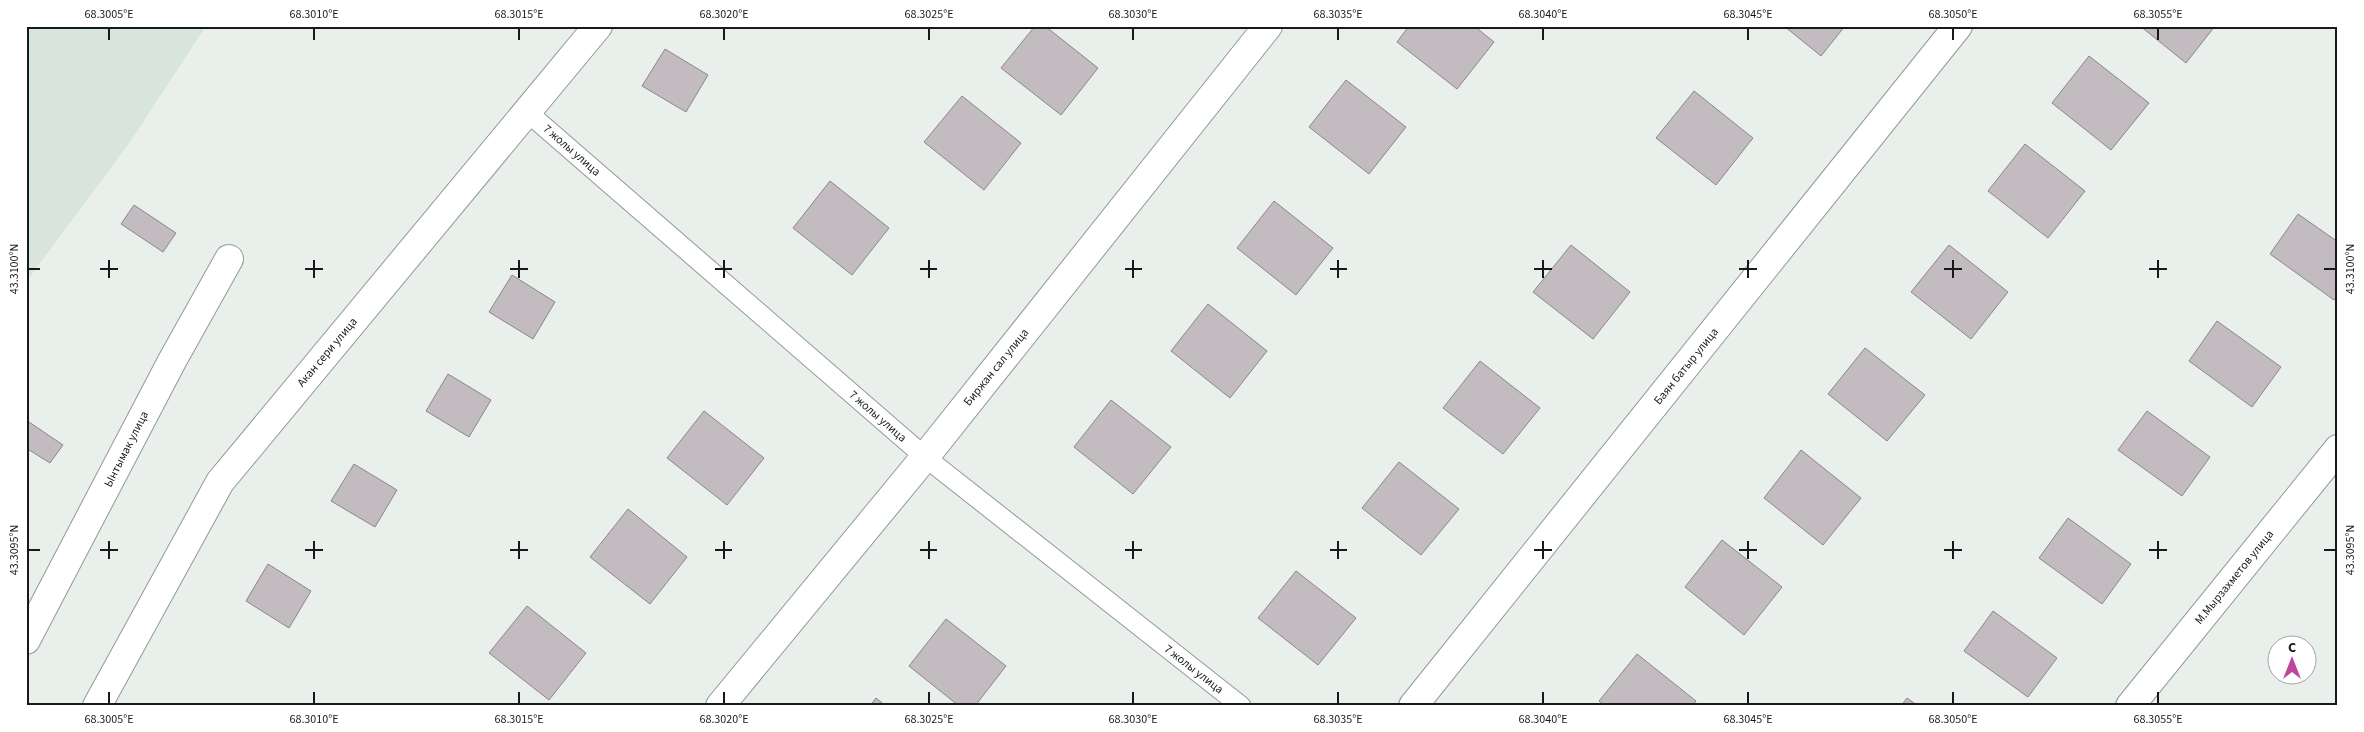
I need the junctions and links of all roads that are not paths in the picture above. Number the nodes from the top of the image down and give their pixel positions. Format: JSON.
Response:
{"nodes":[{"id":1,"x":598,"y":26,"type":"edge"},
{"id":2,"x":1268,"y":26,"type":"edge"},
{"id":3,"x":1958,"y":26,"type":"edge"},
{"id":4,"x":526,"y":111,"type":"junction"},
{"id":5,"x":229,"y":259,"type":"dead end"},
{"id":6,"x":2338,"y":449,"type":"edge"},
{"id":7,"x":925,"y":457,"type":"junction"},
{"id":8,"x":26,"y":640,"type":"edge"},
{"id":9,"x":98,"y":706,"type":"edge"},
{"id":10,"x":720,"y":706,"type":"edge"},
{"id":11,"x":1241,"y":706,"type":"edge"},
{"id":12,"x":1413,"y":706,"type":"edge"},
{"id":13,"x":2130,"y":706,"type":"edge"}],
"edges":[{"from":1,"to":4,"type":"street","name":"Акан сери улица"},
{"from":2,"to":7,"type":"street","name":"Биржан сал улица"},
{"from":3,"to":12,"type":"street","name":"Баян батыр улица"},
{"from":4,"to":7,"type":"lane","name":"7 жолы улица"},
{"from":4,"to":9,"type":"street","name":"Акан сери улица"},
{"from":5,"to":8,"type":"street","name":"Ынтымак улица"},
{"from":6,"to":13,"type":"street","name":"М.Мырзахметов улица"},
{"from":7,"to":10,"type":"street","name":"Биржан сал улица"},
{"from":7,"to":11,"type":"lane","name":"7 жолы улица"}]}
